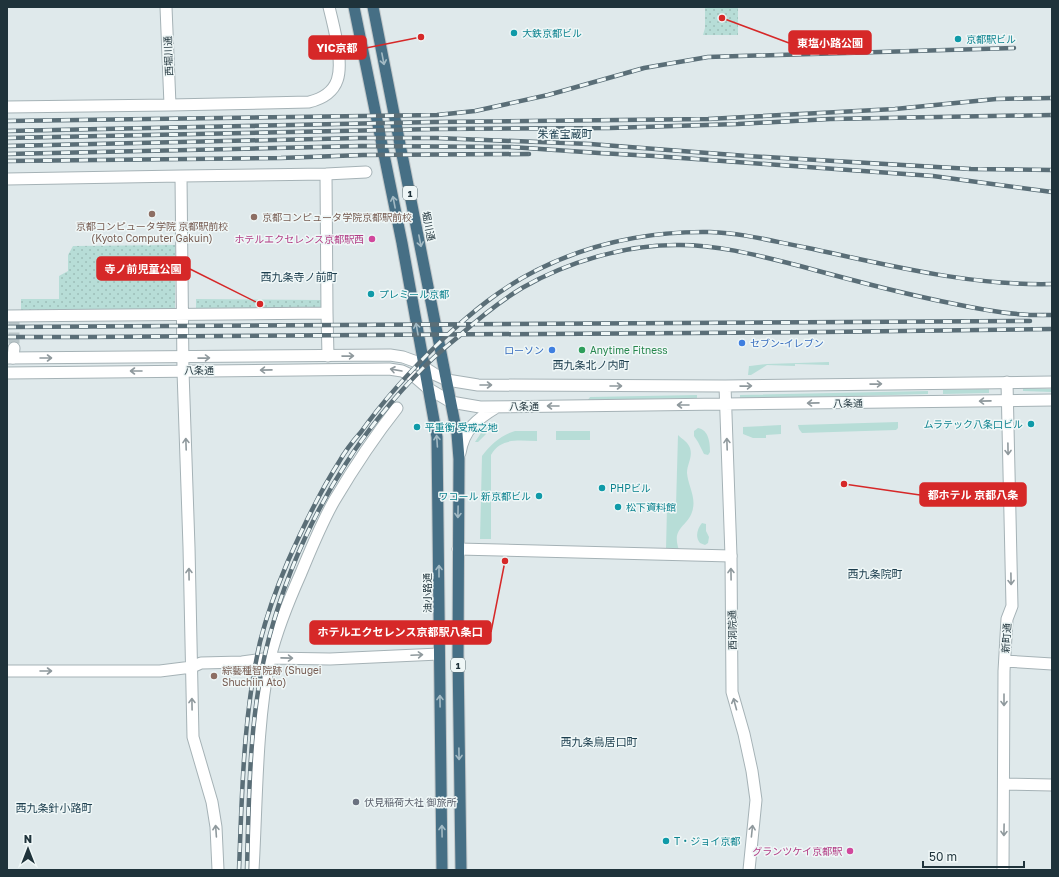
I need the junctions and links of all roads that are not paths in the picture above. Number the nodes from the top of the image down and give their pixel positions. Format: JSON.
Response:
{"nodes":[{"id":1,"x":166,"y":7,"type":"edge"},
{"id":2,"x":329,"y":7,"type":"edge"},
{"id":3,"x":354,"y":7,"type":"edge"},
{"id":4,"x":372,"y":7,"type":"edge"},
{"id":5,"x":170,"y":105,"type":"junction"},
{"id":6,"x":7,"y":107,"type":"edge"},
{"id":7,"x":366,"y":172,"type":"dead end"},
{"id":8,"x":326,"y":174,"type":"junction"},
{"id":9,"x":181,"y":176,"type":"junction"},
{"id":10,"x":7,"y":179,"type":"edge"},
{"id":11,"x":327,"y":313,"type":"junction"},
{"id":12,"x":183,"y":314,"type":"junction"},
{"id":13,"x":7,"y":316,"type":"edge"},
{"id":14,"x":11,"y":355,"type":"edge"},
{"id":15,"x":328,"y":356,"type":"junction"},
{"id":16,"x":183,"y":358,"type":"junction"},
{"id":17,"x":425,"y":368,"type":"junction"},
{"id":18,"x":183,"y":371,"type":"junction"},
{"id":19,"x":7,"y":372,"type":"edge"},
{"id":20,"x":447,"y":380,"type":"junction"},
{"id":21,"x":1007,"y":382,"type":"junction"},
{"id":22,"x":1052,"y":382,"type":"edge"},
{"id":23,"x":725,"y":386,"type":"junction"},
{"id":24,"x":429,"y":389,"type":"junction"},
{"id":25,"x":1052,"y":400,"type":"edge"},
{"id":26,"x":1007,"y":401,"type":"junction"},
{"id":27,"x":451,"y":402,"type":"junction"},
{"id":28,"x":726,"y":405,"type":"junction"},
{"id":29,"x":498,"y":407,"type":"junction"},
{"id":30,"x":397,"y":408,"type":"dead end"},
{"id":31,"x":459,"y":459,"type":"junction"},
{"id":32,"x":458,"y":548,"type":"junction"},
{"id":33,"x":731,"y":556,"type":"junction"},
{"id":34,"x":439,"y":654,"type":"junction"},
{"id":35,"x":270,"y":658,"type":"junction"},
{"id":36,"x":1005,"y":661,"type":"junction"},
{"id":37,"x":1052,"y":664,"type":"edge"},
{"id":38,"x":192,"y":667,"type":"junction"},
{"id":39,"x":7,"y":671,"type":"edge"},
{"id":40,"x":1004,"y":784,"type":"junction"},
{"id":41,"x":1052,"y":785,"type":"edge"},
{"id":42,"x":218,"y":870,"type":"edge"},
{"id":43,"x":253,"y":870,"type":"edge"},
{"id":44,"x":442,"y":870,"type":"edge"},
{"id":45,"x":461,"y":870,"type":"edge"},
{"id":46,"x":749,"y":870,"type":"edge"},
{"id":47,"x":1003,"y":870,"type":"edge"}],
"edges":[{"from":1,"to":5,"type":"street","name":"西堀川通"},
{"from":2,"to":5,"type":"street"},
{"from":17,"to":3,"type":"highway","number":"1","one_way":true},
{"from":4,"to":20,"type":"highway","name":"堀川通","number":"1","one_way":true},
{"from":5,"to":6,"type":"street"},
{"from":7,"to":8,"type":"street"},
{"from":8,"to":9,"type":"street"},
{"from":8,"to":11,"type":"street"},
{"from":9,"to":10,"type":"street"},
{"from":9,"to":12,"type":"street"},
{"from":11,"to":12,"type":"street"},
{"from":11,"to":15,"type":"street"},
{"from":12,"to":13,"type":"street"},
{"from":12,"to":16,"type":"street"},
{"from":14,"to":16,"type":"street","name":"八条通","one_way":true},
{"from":16,"to":15,"type":"street","name":"八条通","one_way":true},
{"from":15,"to":17,"type":"street","name":"八条通","one_way":true},
{"from":16,"to":18,"type":"street"},
{"from":17,"to":20,"type":"street","name":"八条通"},
{"from":17,"to":24,"type":"highway","number":"1"},
{"from":18,"to":19,"type":"street","name":"八条通","one_way":true},
{"from":24,"to":18,"type":"street","name":"八条通","one_way":true},
{"from":38,"to":18,"type":"street","one_way":true},
{"from":20,"to":23,"type":"street","name":"八条通","one_way":true},
{"from":20,"to":27,"type":"highway","name":"堀川通","number":"1"},
{"from":21,"to":22,"type":"street","name":"八条通"},
{"from":23,"to":21,"type":"street","name":"八条通","one_way":true},
{"from":21,"to":26,"type":"street","name":"新町通"},
{"from":23,"to":28,"type":"street","name":"西洞院通"},
{"from":24,"to":27,"type":"street","name":"八条通"},
{"from":34,"to":24,"type":"highway","name":"油小路通","number":"1","one_way":true},
{"from":25,"to":26,"type":"street","name":"八条通"},
{"from":26,"to":28,"type":"street","name":"八条通","one_way":true},
{"from":26,"to":36,"type":"street","name":"新町通","one_way":true},
{"from":27,"to":29,"type":"street","name":"八条通"},
{"from":27,"to":31,"type":"highway","number":"1"},
{"from":28,"to":29,"type":"street","name":"八条通","one_way":true},
{"from":33,"to":28,"type":"street","name":"西洞院通","one_way":true},
{"from":29,"to":31,"type":"street"},
{"from":30,"to":35,"type":"street"},
{"from":31,"to":32,"type":"highway","number":"1","one_way":true},
{"from":32,"to":33,"type":"street"},
{"from":32,"to":45,"type":"highway","number":"1","one_way":true},
{"from":46,"to":33,"type":"street","name":"西洞院通","one_way":true},
{"from":35,"to":34,"type":"street","one_way":true},
{"from":44,"to":34,"type":"highway","name":"油小路通","number":"1","one_way":true},
{"from":35,"to":38,"type":"street"},
{"from":35,"to":43,"type":"street"},
{"from":36,"to":37,"type":"street"},
{"from":36,"to":40,"type":"street","name":"新町通","one_way":true},
{"from":39,"to":38,"type":"street","one_way":true},
{"from":42,"to":38,"type":"street","one_way":true},
{"from":40,"to":41,"type":"street"},
{"from":40,"to":47,"type":"street","name":"新町通","one_way":true}]}
